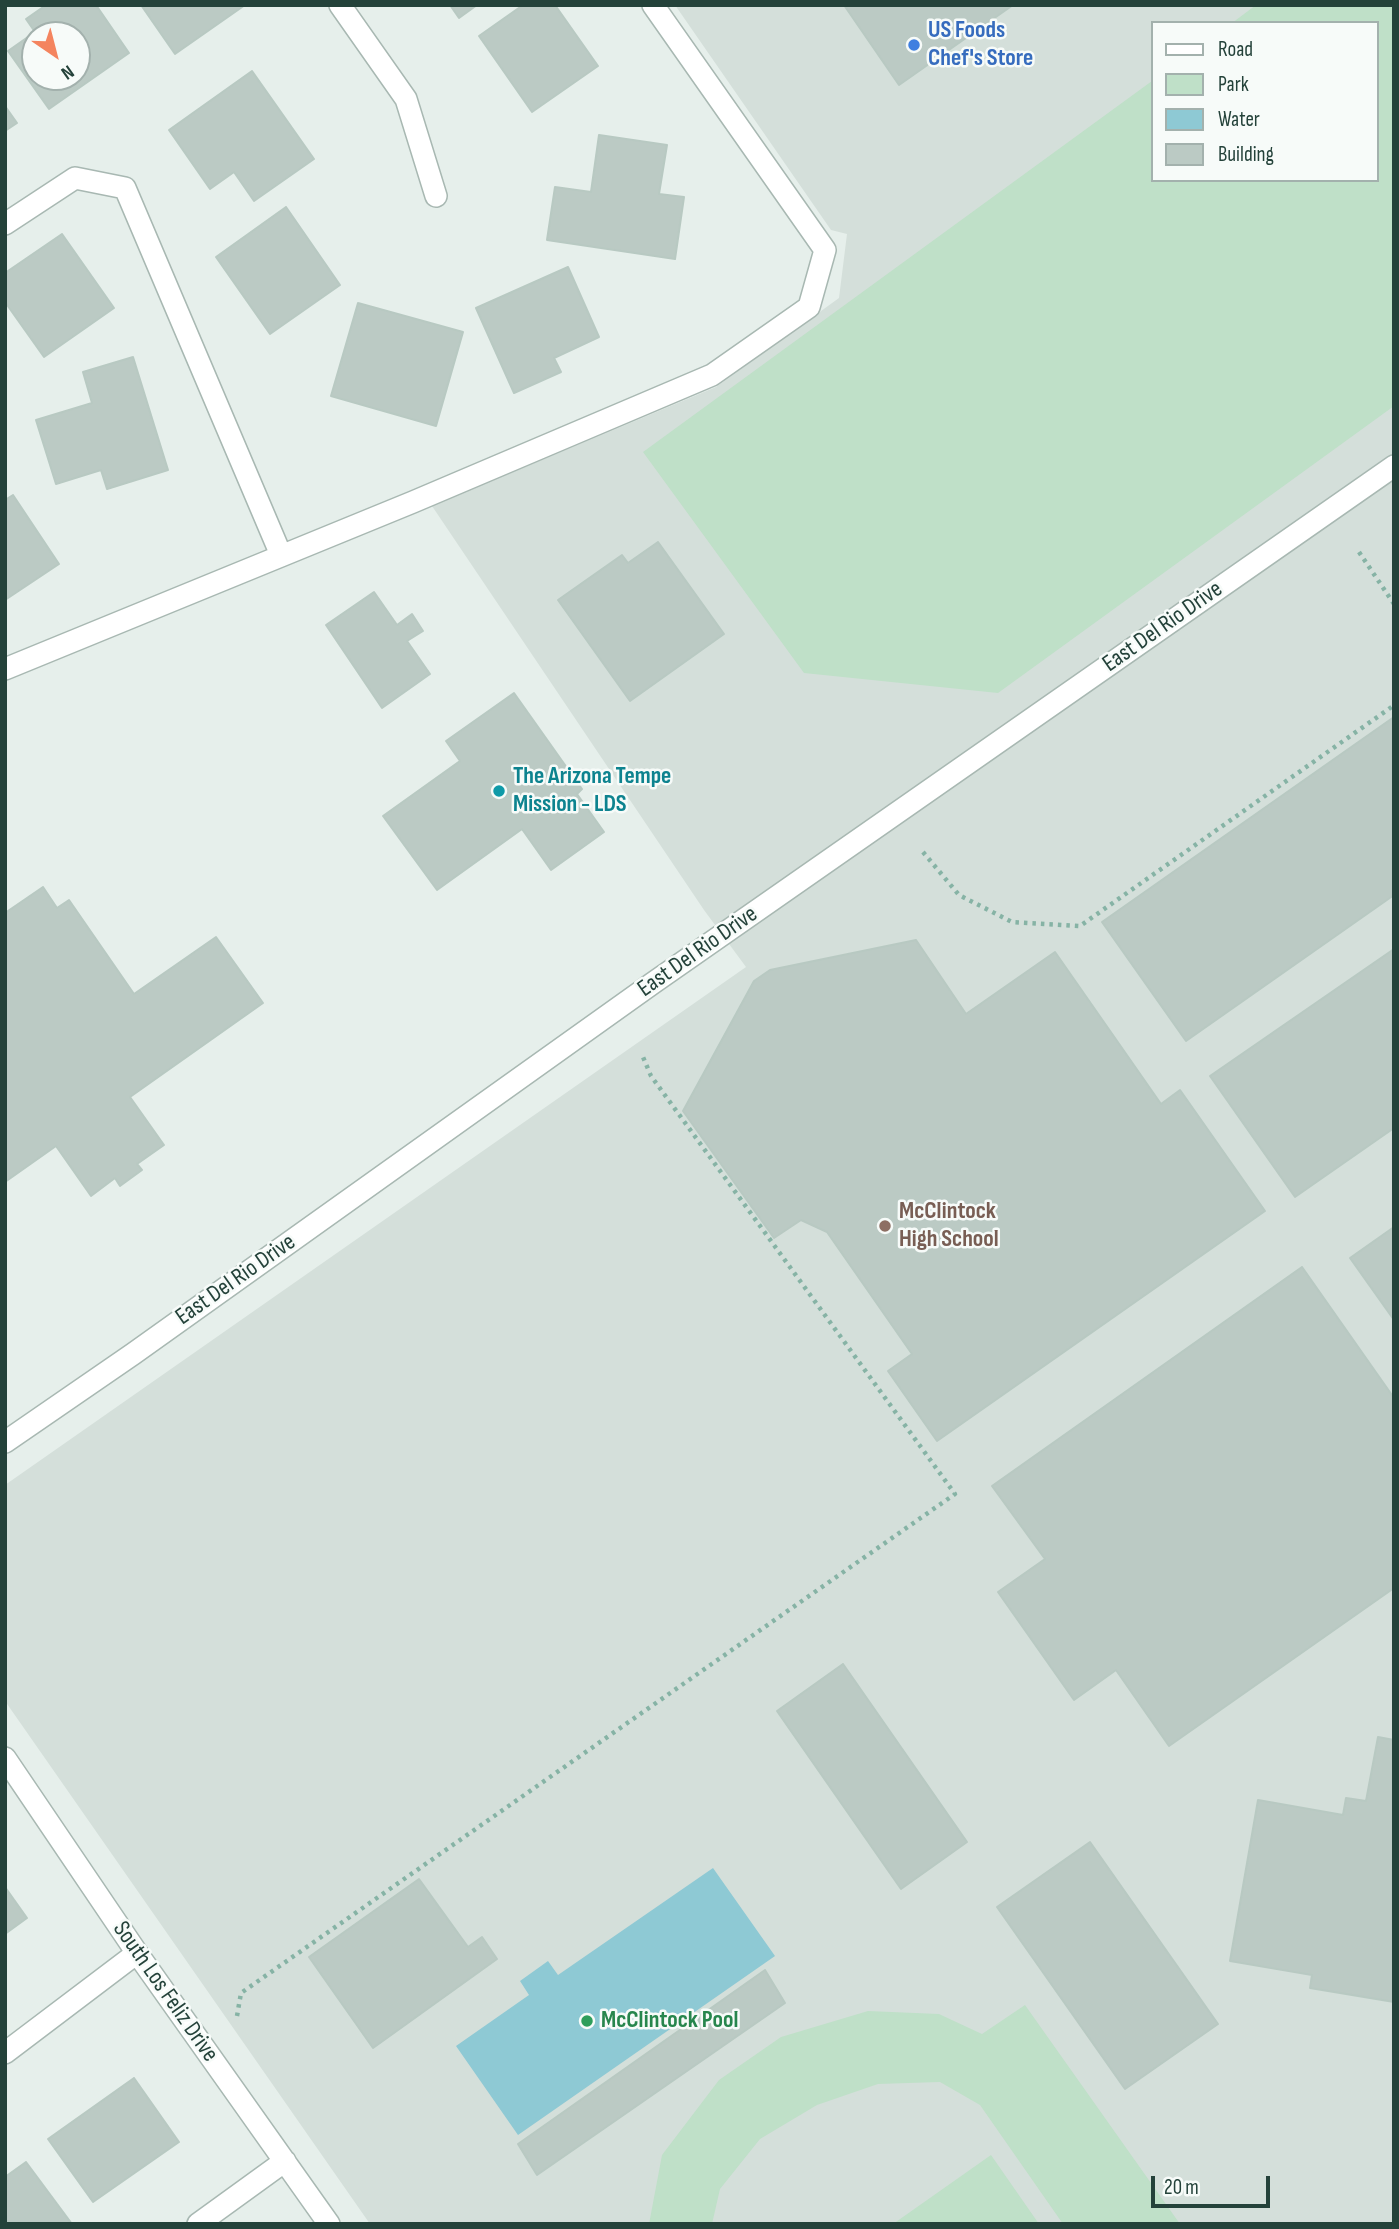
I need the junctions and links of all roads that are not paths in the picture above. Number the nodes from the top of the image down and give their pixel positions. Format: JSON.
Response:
{"nodes":[{"id":1,"x":340,"y":5,"type":"edge"},
{"id":2,"x":653,"y":5,"type":"edge"},
{"id":3,"x":436,"y":196,"type":"dead end"},
{"id":4,"x":5,"y":224,"type":"edge"},
{"id":5,"x":1394,"y":466,"type":"edge"},
{"id":6,"x":281,"y":555,"type":"junction"},
{"id":7,"x":5,"y":669,"type":"edge"},
{"id":8,"x":5,"y":1441,"type":"edge"},
{"id":9,"x":5,"y":1758,"type":"edge"},
{"id":10,"x":137,"y":1953,"type":"junction"},
{"id":11,"x":5,"y":2053,"type":"edge"},
{"id":12,"x":285,"y":2161,"type":"junction"},
{"id":13,"x":198,"y":2224,"type":"edge"},
{"id":14,"x":329,"y":2224,"type":"edge"}],
"edges":[{"from":1,"to":3,"type":"street"},
{"from":2,"to":6,"type":"street"},
{"from":4,"to":6,"type":"street"},
{"from":5,"to":8,"type":"street","name":"East Del Rio Drive"},
{"from":6,"to":7,"type":"street"},
{"from":9,"to":10,"type":"street","name":"South Los Feliz Drive"},
{"from":10,"to":11,"type":"street"},
{"from":10,"to":12,"type":"street","name":"South Los Feliz Drive"},
{"from":12,"to":13,"type":"street"},
{"from":12,"to":14,"type":"street","name":"South Los Feliz Drive"}]}
